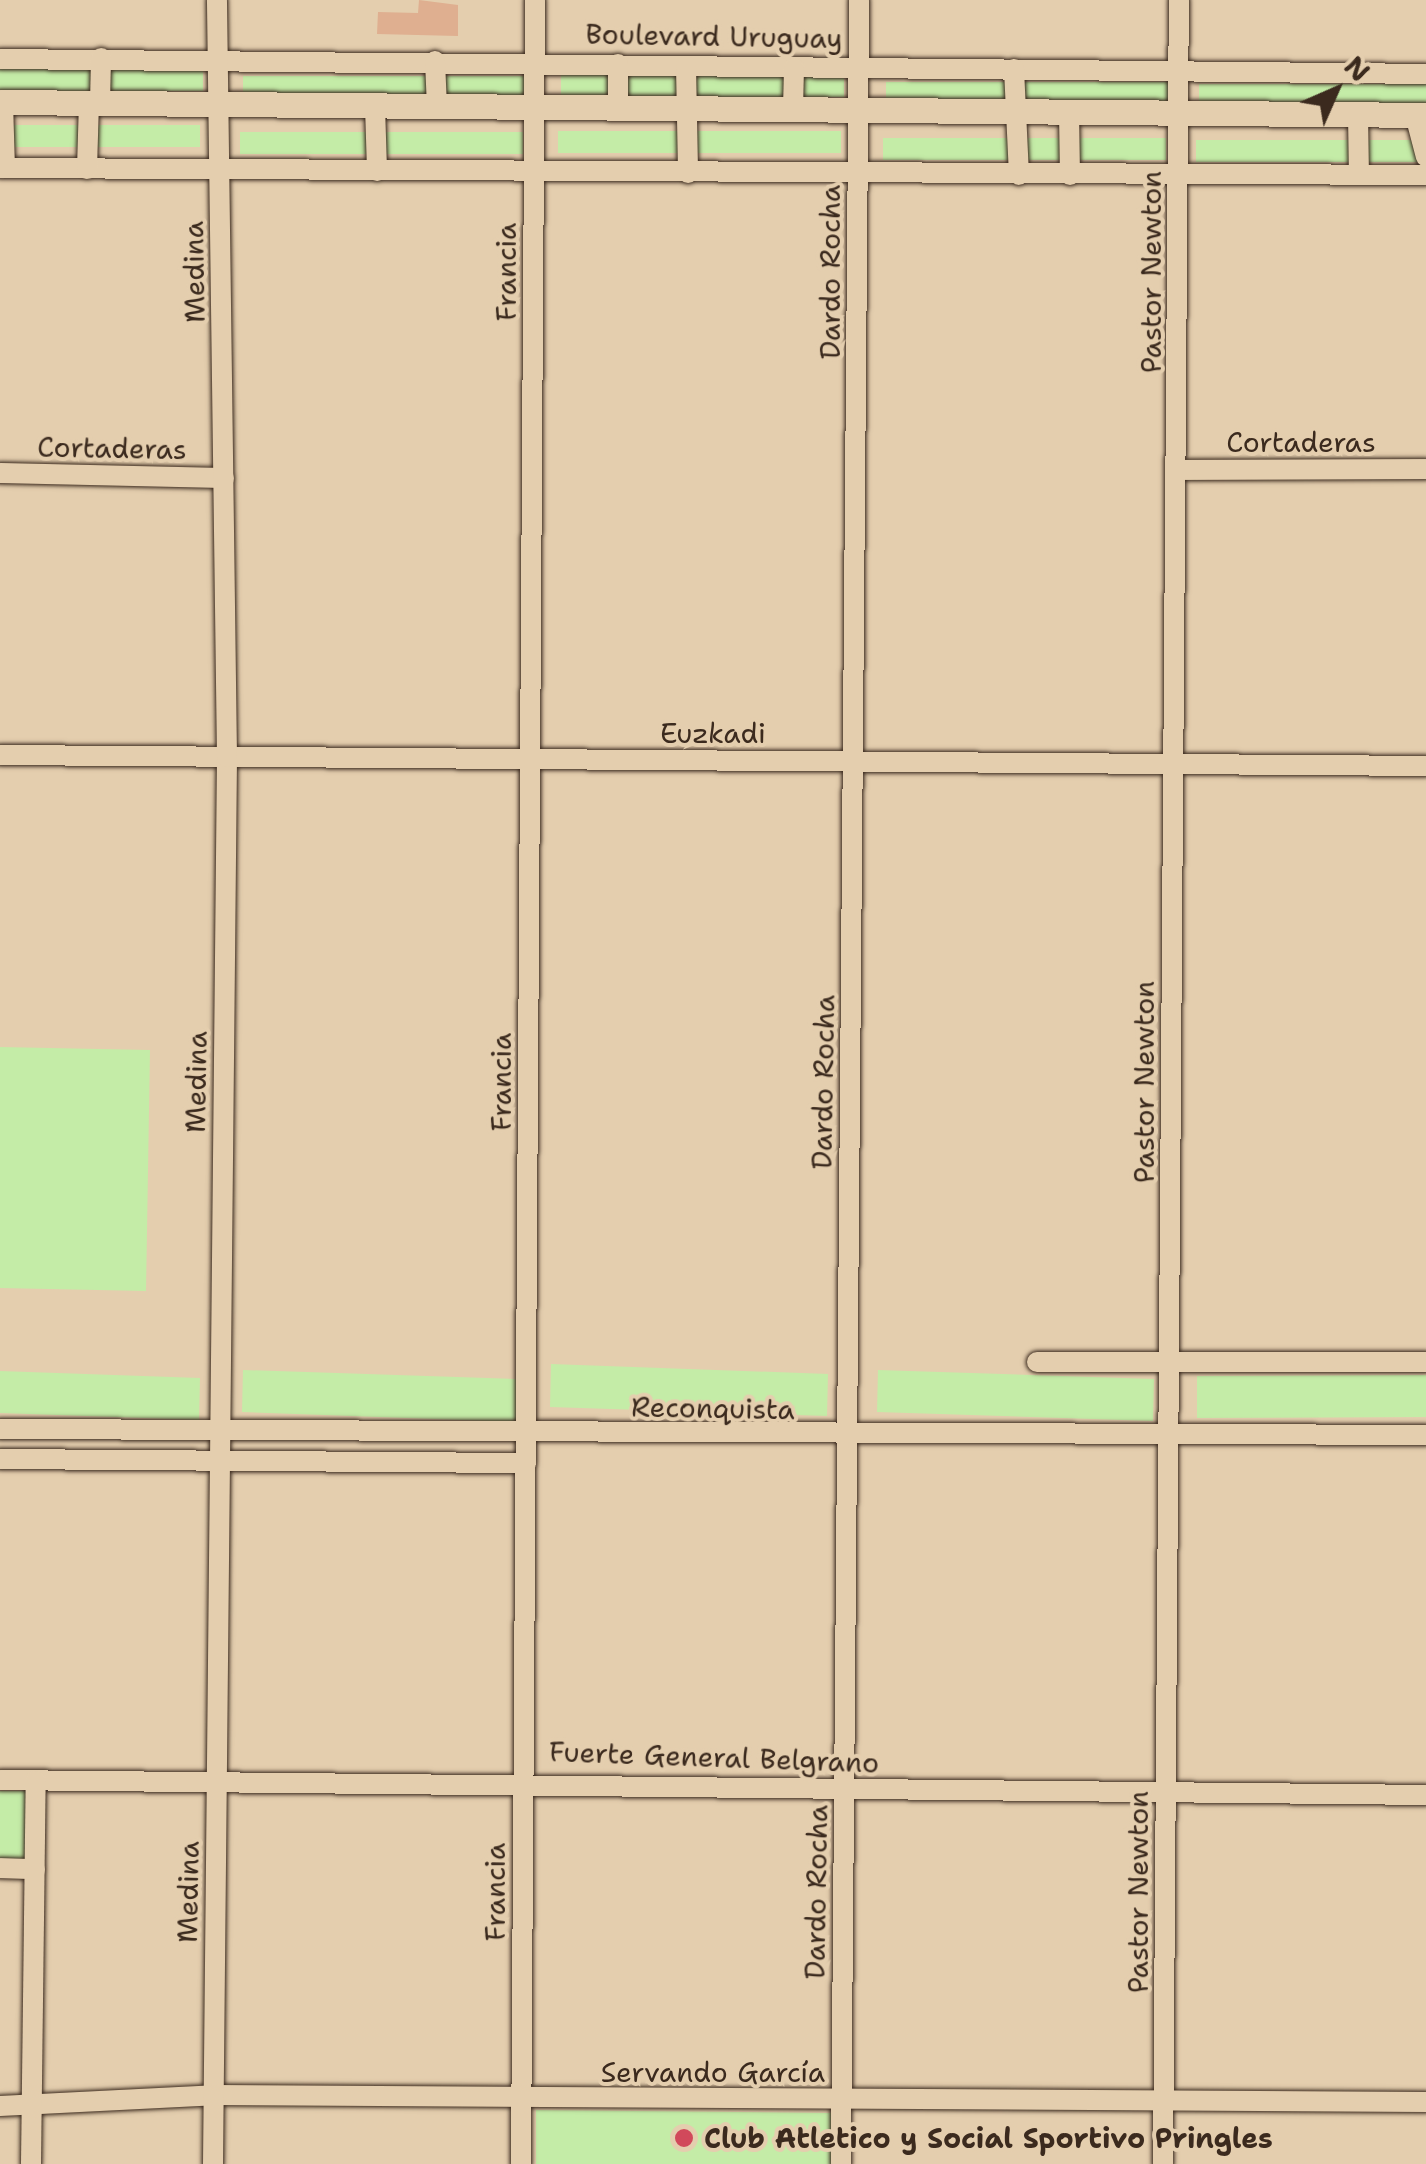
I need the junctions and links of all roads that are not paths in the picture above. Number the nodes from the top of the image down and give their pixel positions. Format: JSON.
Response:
{"nodes":[{"id":1,"x":218,"y":0,"type":"edge"},
{"id":2,"x":535,"y":0,"type":"edge"},
{"id":3,"x":859,"y":0,"type":"edge"},
{"id":4,"x":1179,"y":0,"type":"edge"},
{"id":5,"x":218,"y":56,"type":"junction"},
{"id":6,"x":101,"y":58,"type":"junction"},
{"id":7,"x":0,"y":59,"type":"edge"},
{"id":8,"x":435,"y":61,"type":"junction"},
{"id":9,"x":534,"y":63,"type":"junction"},
{"id":10,"x":618,"y":64,"type":"junction"},
{"id":11,"x":686,"y":66,"type":"junction"},
{"id":12,"x":794,"y":68,"type":"junction"},
{"id":13,"x":1180,"y":68,"type":"junction"},
{"id":14,"x":859,"y":69,"type":"junction"},
{"id":15,"x":1014,"y":69,"type":"junction"},
{"id":16,"x":1426,"y":74,"type":"edge"},
{"id":17,"x":2,"y":102,"type":"edge"},
{"id":18,"x":94,"y":103,"type":"junction"},
{"id":19,"x":220,"y":104,"type":"junction"},
{"id":20,"x":375,"y":106,"type":"junction"},
{"id":21,"x":437,"y":106,"type":"junction"},
{"id":22,"x":534,"y":107,"type":"junction"},
{"id":23,"x":618,"y":108,"type":"junction"},
{"id":24,"x":686,"y":108,"type":"junction"},
{"id":25,"x":793,"y":109,"type":"junction"},
{"id":26,"x":859,"y":110,"type":"junction"},
{"id":27,"x":1015,"y":111,"type":"junction"},
{"id":28,"x":1069,"y":112,"type":"junction"},
{"id":29,"x":1180,"y":112,"type":"junction"},
{"id":30,"x":1358,"y":114,"type":"junction"},
{"id":31,"x":1421,"y":115,"type":"edge"},
{"id":32,"x":1426,"y":157,"type":"edge"},
{"id":33,"x":2,"y":168,"type":"edge"},
{"id":34,"x":87,"y":169,"type":"junction"},
{"id":35,"x":220,"y":171,"type":"junction"},
{"id":36,"x":378,"y":171,"type":"junction"},
{"id":37,"x":534,"y":172,"type":"junction"},
{"id":38,"x":688,"y":173,"type":"junction"},
{"id":39,"x":858,"y":175,"type":"junction"},
{"id":40,"x":1019,"y":175,"type":"junction"},
{"id":41,"x":1359,"y":175,"type":"junction"},
{"id":42,"x":1426,"y":175,"type":"edge"},
{"id":43,"x":1070,"y":176,"type":"junction"},
{"id":44,"x":1179,"y":176,"type":"junction"},
{"id":45,"x":1426,"y":469,"type":"edge"},
{"id":46,"x":1177,"y":470,"type":"junction"},
{"id":47,"x":0,"y":473,"type":"edge"},
{"id":48,"x":224,"y":478,"type":"junction"},
{"id":49,"x":0,"y":755,"type":"edge"},
{"id":50,"x":227,"y":757,"type":"junction"},
{"id":51,"x":530,"y":759,"type":"junction"},
{"id":52,"x":853,"y":762,"type":"junction"},
{"id":53,"x":1174,"y":764,"type":"junction"},
{"id":54,"x":1426,"y":766,"type":"edge"},
{"id":55,"x":1037,"y":1362,"type":"dead end"},
{"id":56,"x":1426,"y":1362,"type":"edge"},
{"id":57,"x":1170,"y":1364,"type":"junction"},
{"id":58,"x":0,"y":1429,"type":"edge"},
{"id":59,"x":526,"y":1432,"type":"junction"},
{"id":60,"x":1426,"y":1435,"type":"edge"},
{"id":61,"x":220,"y":1436,"type":"junction"},
{"id":62,"x":847,"y":1437,"type":"junction"},
{"id":63,"x":1169,"y":1438,"type":"junction"},
{"id":64,"x":0,"y":1459,"type":"edge"},
{"id":65,"x":220,"y":1461,"type":"junction"},
{"id":66,"x":526,"y":1463,"type":"junction"},
{"id":67,"x":524,"y":1779,"type":"junction"},
{"id":68,"x":0,"y":1780,"type":"edge"},
{"id":69,"x":36,"y":1781,"type":"junction"},
{"id":70,"x":216,"y":1786,"type":"junction"},
{"id":71,"x":844,"y":1790,"type":"junction"},
{"id":72,"x":1166,"y":1791,"type":"junction"},
{"id":73,"x":1426,"y":1795,"type":"edge"},
{"id":74,"x":0,"y":1868,"type":"edge"},
{"id":75,"x":35,"y":1869,"type":"junction"},
{"id":76,"x":214,"y":2095,"type":"junction"},
{"id":77,"x":522,"y":2099,"type":"junction"},
{"id":78,"x":841,"y":2100,"type":"junction"},
{"id":79,"x":1426,"y":2102,"type":"edge"},
{"id":80,"x":1164,"y":2104,"type":"junction"},
{"id":81,"x":0,"y":2106,"type":"edge"},
{"id":82,"x":31,"y":2106,"type":"junction"},
{"id":83,"x":31,"y":2164,"type":"edge"},
{"id":84,"x":213,"y":2164,"type":"edge"},
{"id":85,"x":521,"y":2164,"type":"edge"},
{"id":86,"x":841,"y":2164,"type":"edge"},
{"id":87,"x":1164,"y":2164,"type":"edge"}],
"edges":[{"from":1,"to":5,"type":"street","name":"Medina"},
{"from":2,"to":9,"type":"street","name":"Francia"},
{"from":3,"to":14,"type":"street","name":"Dardo Rocha"},
{"from":4,"to":13,"type":"street","name":"Pastor Newton"},
{"from":5,"to":6,"type":"street","name":"Boulevard Uruguay"},
{"from":5,"to":8,"type":"street","name":"Boulevard Uruguay"},
{"from":5,"to":19,"type":"street","name":"Medina"},
{"from":6,"to":7,"type":"street","name":"Boulevard Uruguay"},
{"from":6,"to":18,"type":"street"},
{"from":8,"to":9,"type":"street","name":"Boulevard Uruguay"},
{"from":8,"to":21,"type":"street"},
{"from":9,"to":10,"type":"street","name":"Boulevard Uruguay"},
{"from":9,"to":22,"type":"street","name":"Francia"},
{"from":10,"to":11,"type":"street","name":"Boulevard Uruguay"},
{"from":10,"to":23,"type":"street"},
{"from":11,"to":12,"type":"street","name":"Boulevard Uruguay"},
{"from":11,"to":24,"type":"street"},
{"from":12,"to":14,"type":"street","name":"Boulevard Uruguay"},
{"from":12,"to":25,"type":"street"},
{"from":13,"to":15,"type":"street","name":"Boulevard Uruguay"},
{"from":13,"to":16,"type":"street","name":"Boulevard Uruguay"},
{"from":13,"to":29,"type":"street","name":"Pastor Newton"},
{"from":14,"to":15,"type":"street","name":"Boulevard Uruguay"},
{"from":14,"to":26,"type":"street","name":"Dardo Rocha"},
{"from":15,"to":27,"type":"street"},
{"from":17,"to":18,"type":"main road"},
{"from":17,"to":33,"type":"street"},
{"from":18,"to":19,"type":"main road"},
{"from":18,"to":34,"type":"street"},
{"from":19,"to":20,"type":"main road"},
{"from":19,"to":35,"type":"street","name":"Medina"},
{"from":20,"to":21,"type":"main road"},
{"from":20,"to":36,"type":"street"},
{"from":21,"to":22,"type":"main road"},
{"from":22,"to":23,"type":"main road"},
{"from":22,"to":37,"type":"street","name":"Francia"},
{"from":23,"to":24,"type":"main road"},
{"from":24,"to":25,"type":"main road"},
{"from":24,"to":38,"type":"street"},
{"from":25,"to":26,"type":"main road"},
{"from":26,"to":27,"type":"main road"},
{"from":26,"to":39,"type":"street","name":"Dardo Rocha"},
{"from":27,"to":28,"type":"main road"},
{"from":27,"to":40,"type":"street"},
{"from":28,"to":29,"type":"main road"},
{"from":28,"to":43,"type":"street"},
{"from":29,"to":30,"type":"main road"},
{"from":29,"to":44,"type":"street","name":"Pastor Newton"},
{"from":30,"to":31,"type":"main road"},
{"from":30,"to":41,"type":"street"},
{"from":31,"to":32,"type":"street"},
{"from":33,"to":34,"type":"street"},
{"from":34,"to":35,"type":"street"},
{"from":35,"to":36,"type":"street"},
{"from":35,"to":48,"type":"street","name":"Medina"},
{"from":36,"to":37,"type":"street"},
{"from":37,"to":38,"type":"street"},
{"from":37,"to":51,"type":"street","name":"Francia"},
{"from":38,"to":39,"type":"street"},
{"from":39,"to":40,"type":"street"},
{"from":39,"to":52,"type":"street","name":"Dardo Rocha"},
{"from":40,"to":43,"type":"street"},
{"from":41,"to":42,"type":"street"},
{"from":41,"to":44,"type":"street"},
{"from":43,"to":44,"type":"street"},
{"from":44,"to":46,"type":"street","name":"Pastor Newton"},
{"from":45,"to":46,"type":"street","name":"Cortaderas"},
{"from":46,"to":53,"type":"street","name":"Pastor Newton"},
{"from":47,"to":48,"type":"street","name":"Cortaderas"},
{"from":48,"to":50,"type":"street","name":"Medina"},
{"from":49,"to":50,"type":"street","name":"Euzkadi"},
{"from":50,"to":51,"type":"street","name":"Euzkadi"},
{"from":50,"to":61,"type":"street","name":"Medina"},
{"from":51,"to":52,"type":"street","name":"Euzkadi"},
{"from":51,"to":59,"type":"street","name":"Francia"},
{"from":52,"to":53,"type":"street","name":"Euzkadi"},
{"from":52,"to":62,"type":"street","name":"Dardo Rocha"},
{"from":53,"to":54,"type":"street","name":"Euzkadi"},
{"from":53,"to":57,"type":"street","name":"Pastor Newton"},
{"from":55,"to":57,"type":"street"},
{"from":56,"to":57,"type":"street"},
{"from":57,"to":63,"type":"street","name":"Pastor Newton"},
{"from":58,"to":61,"type":"street","name":"Reconquista"},
{"from":59,"to":61,"type":"street","name":"Reconquista"},
{"from":59,"to":62,"type":"street","name":"Reconquista"},
{"from":59,"to":66,"type":"street","name":"Francia"},
{"from":60,"to":63,"type":"street","name":"Reconquista"},
{"from":61,"to":65,"type":"street","name":"Medina"},
{"from":62,"to":63,"type":"street","name":"Reconquista"},
{"from":62,"to":71,"type":"street","name":"Dardo Rocha"},
{"from":63,"to":72,"type":"street","name":"Pastor Newton"},
{"from":64,"to":65,"type":"street"},
{"from":65,"to":66,"type":"street"},
{"from":65,"to":70,"type":"street","name":"Medina"},
{"from":66,"to":67,"type":"street","name":"Francia"},
{"from":67,"to":70,"type":"street","name":"Fuerte General Belgrano"},
{"from":67,"to":71,"type":"street","name":"Fuerte General Belgrano"},
{"from":67,"to":77,"type":"street","name":"Francia"},
{"from":68,"to":69,"type":"street","name":"Fuerte General Belgrano"},
{"from":69,"to":70,"type":"street","name":"Fuerte General Belgrano"},
{"from":69,"to":75,"type":"street"},
{"from":70,"to":76,"type":"street","name":"Medina"},
{"from":71,"to":72,"type":"street","name":"Fuerte General Belgrano"},
{"from":71,"to":78,"type":"street","name":"Dardo Rocha"},
{"from":72,"to":73,"type":"street","name":"Fuerte General Belgrano"},
{"from":72,"to":80,"type":"street","name":"Pastor Newton"},
{"from":74,"to":75,"type":"street"},
{"from":75,"to":82,"type":"street"},
{"from":76,"to":77,"type":"street","name":"Servando García"},
{"from":76,"to":82,"type":"street","name":"Servando García"},
{"from":76,"to":84,"type":"street","name":"Medina"},
{"from":77,"to":78,"type":"street","name":"Servando García"},
{"from":77,"to":85,"type":"street","name":"Francia"},
{"from":78,"to":80,"type":"street","name":"Servando García"},
{"from":78,"to":86,"type":"street","name":"Dardo Rocha"},
{"from":79,"to":80,"type":"street","name":"Servando García"},
{"from":80,"to":87,"type":"street","name":"Pastor Newton"},
{"from":81,"to":82,"type":"street","name":"Servando García"},
{"from":82,"to":83,"type":"street"}]}
